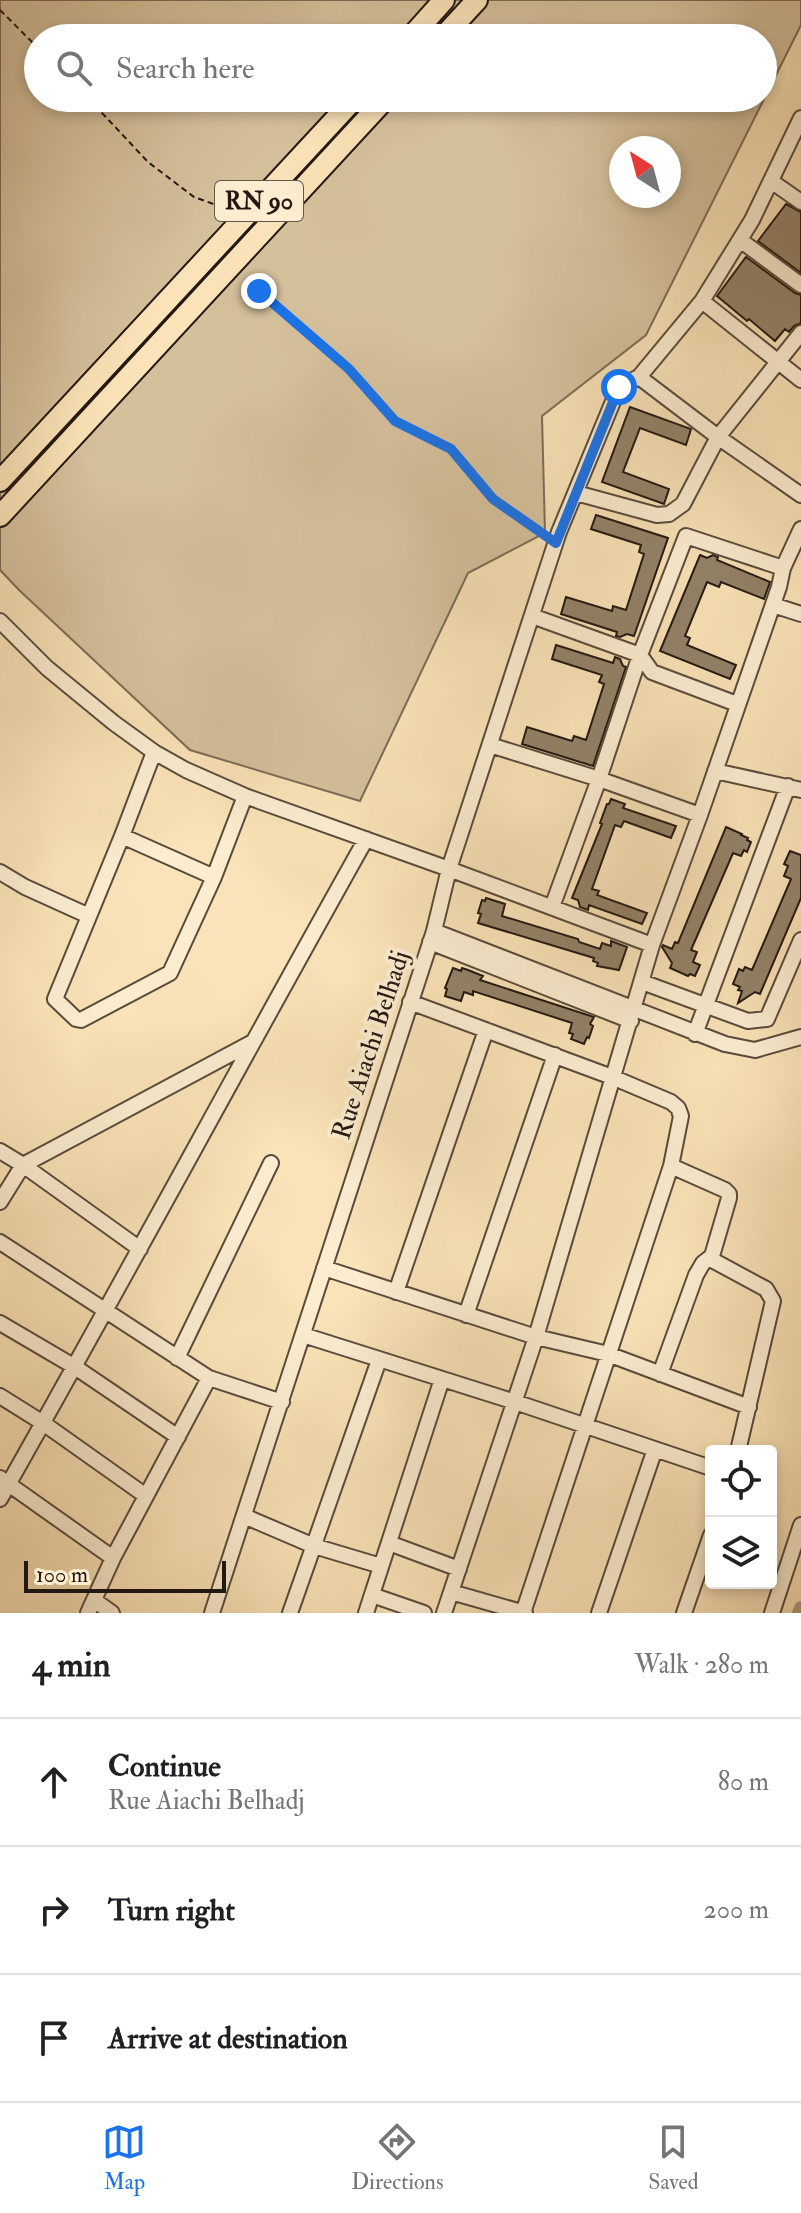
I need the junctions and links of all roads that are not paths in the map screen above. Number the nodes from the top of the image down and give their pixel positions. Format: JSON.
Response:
{"nodes":[{"id":1,"x":444,"y":0,"type":"edge"},
{"id":2,"x":477,"y":0,"type":"edge"},
{"id":3,"x":423,"y":24,"type":"edge"},
{"id":4,"x":455,"y":24,"type":"edge"},
{"id":5,"x":342,"y":112,"type":"edge"},
{"id":6,"x":373,"y":112,"type":"edge"},
{"id":7,"x":801,"y":118,"type":"edge"},
{"id":8,"x":771,"y":181,"type":"junction"},
{"id":9,"x":801,"y":202,"type":"edge"},
{"id":10,"x":740,"y":240,"type":"junction"},
{"id":11,"x":801,"y":285,"type":"edge"},
{"id":12,"x":702,"y":301,"type":"junction"},
{"id":13,"x":801,"y":333,"type":"edge"},
{"id":14,"x":778,"y":363,"type":"junction"},
{"id":15,"x":639,"y":377,"type":"junction"},
{"id":16,"x":801,"y":380,"type":"edge"},
{"id":17,"x":718,"y":437,"type":"junction"},
{"id":18,"x":0,"y":481,"type":"edge"},
{"id":19,"x":576,"y":493,"type":"junction"},
{"id":20,"x":801,"y":495,"type":"edge"},
{"id":21,"x":0,"y":516,"type":"edge"},
{"id":22,"x":801,"y":529,"type":"edge"},
{"id":23,"x":783,"y":568,"type":"junction"},
{"id":24,"x":773,"y":605,"type":"junction"},
{"id":25,"x":801,"y":614,"type":"edge"},
{"id":26,"x":532,"y":616,"type":"junction"},
{"id":27,"x":2,"y":625,"type":"edge"},
{"id":28,"x":640,"y":655,"type":"junction"},
{"id":29,"x":737,"y":704,"type":"junction"},
{"id":30,"x":490,"y":745,"type":"junction"},
{"id":31,"x":154,"y":752,"type":"junction"},
{"id":32,"x":715,"y":771,"type":"junction"},
{"id":33,"x":599,"y":779,"type":"junction"},
{"id":34,"x":795,"y":788,"type":"edge"},
{"id":35,"x":245,"y":796,"type":"junction"},
{"id":36,"x":700,"y":815,"type":"junction"},
{"id":37,"x":122,"y":836,"type":"junction"},
{"id":38,"x":366,"y":839,"type":"junction"},
{"id":39,"x":449,"y":869,"type":"junction"},
{"id":40,"x":0,"y":872,"type":"edge"},
{"id":41,"x":214,"y":877,"type":"junction"},
{"id":42,"x":552,"y":907,"type":"junction"},
{"id":43,"x":89,"y":916,"type":"junction"},
{"id":44,"x":432,"y":936,"type":"junction"},
{"id":45,"x":801,"y":940,"type":"edge"},
{"id":46,"x":652,"y":945,"type":"junction"},
{"id":47,"x":642,"y":982,"type":"junction"},
{"id":48,"x":410,"y":1002,"type":"junction"},
{"id":49,"x":706,"y":1006,"type":"junction"},
{"id":50,"x":633,"y":1015,"type":"junction"},
{"id":51,"x":486,"y":1030,"type":"junction"},
{"id":52,"x":695,"y":1034,"type":"junction"},
{"id":53,"x":801,"y":1037,"type":"edge"},
{"id":54,"x":251,"y":1043,"type":"junction"},
{"id":55,"x":555,"y":1055,"type":"junction"},
{"id":56,"x":612,"y":1077,"type":"junction"},
{"id":57,"x":0,"y":1151,"type":"edge"},
{"id":58,"x":271,"y":1163,"type":"dead end"},
{"id":59,"x":23,"y":1165,"type":"junction"},
{"id":60,"x":671,"y":1166,"type":"junction"},
{"id":61,"x":0,"y":1202,"type":"edge"},
{"id":62,"x":0,"y":1242,"type":"edge"},
{"id":63,"x":140,"y":1249,"type":"junction"},
{"id":64,"x":712,"y":1256,"type":"junction"},
{"id":65,"x":324,"y":1268,"type":"junction"},
{"id":66,"x":396,"y":1292,"type":"junction"},
{"id":67,"x":107,"y":1311,"type":"junction"},
{"id":68,"x":466,"y":1315,"type":"junction"},
{"id":69,"x":0,"y":1323,"type":"edge"},
{"id":70,"x":303,"y":1335,"type":"junction"},
{"id":71,"x":536,"y":1337,"type":"junction"},
{"id":72,"x":608,"y":1354,"type":"junction"},
{"id":73,"x":177,"y":1358,"type":"junction"},
{"id":74,"x":379,"y":1360,"type":"junction"},
{"id":75,"x":75,"y":1367,"type":"junction"},
{"id":76,"x":660,"y":1374,"type":"junction"},
{"id":77,"x":209,"y":1378,"type":"junction"},
{"id":78,"x":442,"y":1379,"type":"junction"},
{"id":79,"x":0,"y":1396,"type":"edge"},
{"id":80,"x":282,"y":1402,"type":"junction"},
{"id":81,"x":515,"y":1402,"type":"junction"},
{"id":82,"x":749,"y":1407,"type":"junction"},
{"id":83,"x":43,"y":1423,"type":"junction"},
{"id":84,"x":585,"y":1425,"type":"junction"},
{"id":85,"x":178,"y":1437,"type":"junction"},
{"id":86,"x":740,"y":1445,"type":"edge"},
{"id":87,"x":655,"y":1449,"type":"junction"},
{"id":88,"x":705,"y":1466,"type":"edge"},
{"id":89,"x":4,"y":1481,"type":"edge"},
{"id":90,"x":146,"y":1496,"type":"junction"},
{"id":91,"x":0,"y":1499,"type":"edge"},
{"id":92,"x":244,"y":1516,"type":"junction"},
{"id":93,"x":801,"y":1525,"type":"edge"},
{"id":94,"x":389,"y":1543,"type":"junction"},
{"id":95,"x":314,"y":1546,"type":"junction"},
{"id":96,"x":705,"y":1552,"type":"edge"},
{"id":97,"x":113,"y":1558,"type":"junction"},
{"id":98,"x":381,"y":1566,"type":"junction"},
{"id":99,"x":459,"y":1569,"type":"junction"},
{"id":100,"x":451,"y":1592,"type":"junction"},
{"id":101,"x":372,"y":1595,"type":"junction"},
{"id":102,"x":91,"y":1607,"type":"edge"},
{"id":103,"x":112,"y":1613,"type":"edge"},
{"id":104,"x":212,"y":1613,"type":"edge"},
{"id":105,"x":290,"y":1613,"type":"edge"},
{"id":106,"x":366,"y":1613,"type":"edge"},
{"id":107,"x":424,"y":1613,"type":"edge"},
{"id":108,"x":444,"y":1613,"type":"edge"},
{"id":109,"x":524,"y":1613,"type":"edge"},
{"id":110,"x":599,"y":1613,"type":"edge"},
{"id":111,"x":684,"y":1613,"type":"edge"},
{"id":112,"x":772,"y":1613,"type":"edge"}],
"edges":[{"from":1,"to":3,"type":"highway"},
{"from":2,"to":4,"type":"highway"},
{"from":5,"to":18,"type":"highway","number":"RN 90"},
{"from":6,"to":21,"type":"highway","number":"RN 90"},
{"from":7,"to":8,"type":"street","name":"Rue Aiachi Belhadj"},
{"from":8,"to":9,"type":"street"},
{"from":8,"to":10,"type":"street","name":"Rue Aiachi Belhadj"},
{"from":10,"to":11,"type":"street"},
{"from":10,"to":12,"type":"street","name":"Rue Aiachi Belhadj"},
{"from":12,"to":14,"type":"street"},
{"from":12,"to":15,"type":"street","name":"Rue Aiachi Belhadj"},
{"from":13,"to":14,"type":"street"},
{"from":14,"to":16,"type":"street"},
{"from":14,"to":17,"type":"street"},
{"from":15,"to":17,"type":"street"},
{"from":15,"to":19,"type":"street","name":"Rue Aiachi Belhadj"},
{"from":17,"to":19,"type":"street"},
{"from":17,"to":20,"type":"street"},
{"from":19,"to":26,"type":"street","name":"Rue Aiachi Belhadj"},
{"from":22,"to":23,"type":"street"},
{"from":23,"to":24,"type":"street"},
{"from":23,"to":28,"type":"street"},
{"from":24,"to":25,"type":"street"},
{"from":24,"to":29,"type":"street"},
{"from":26,"to":28,"type":"street"},
{"from":26,"to":30,"type":"street","name":"Rue Aiachi Belhadj"},
{"from":27,"to":31,"type":"street"},
{"from":28,"to":29,"type":"street"},
{"from":28,"to":33,"type":"street"},
{"from":29,"to":32,"type":"street"},
{"from":30,"to":33,"type":"street"},
{"from":30,"to":39,"type":"street","name":"Rue Aiachi Belhadj"},
{"from":31,"to":35,"type":"street"},
{"from":31,"to":37,"type":"street"},
{"from":32,"to":34,"type":"street"},
{"from":32,"to":36,"type":"street"},
{"from":33,"to":36,"type":"street"},
{"from":33,"to":42,"type":"street"},
{"from":34,"to":49,"type":"street"},
{"from":35,"to":38,"type":"street"},
{"from":35,"to":41,"type":"street"},
{"from":36,"to":46,"type":"street"},
{"from":37,"to":41,"type":"street"},
{"from":37,"to":43,"type":"street"},
{"from":38,"to":39,"type":"street"},
{"from":38,"to":54,"type":"street"},
{"from":39,"to":42,"type":"street"},
{"from":39,"to":44,"type":"street","name":"Rue Aiachi Belhadj"},
{"from":40,"to":43,"type":"street"},
{"from":41,"to":43,"type":"street"},
{"from":42,"to":46,"type":"street"},
{"from":44,"to":48,"type":"street","name":"Rue Aiachi Belhadj"},
{"from":44,"to":50,"type":"street"},
{"from":45,"to":49,"type":"street"},
{"from":46,"to":47,"type":"street"},
{"from":47,"to":49,"type":"street"},
{"from":47,"to":50,"type":"street"},
{"from":48,"to":51,"type":"street"},
{"from":48,"to":65,"type":"street","name":"Rue Aiachi Belhadj"},
{"from":49,"to":52,"type":"street"},
{"from":50,"to":52,"type":"street"},
{"from":50,"to":56,"type":"street"},
{"from":51,"to":55,"type":"street"},
{"from":51,"to":66,"type":"street"},
{"from":52,"to":53,"type":"street"},
{"from":54,"to":59,"type":"street"},
{"from":54,"to":63,"type":"street"},
{"from":55,"to":56,"type":"street"},
{"from":55,"to":68,"type":"street"},
{"from":56,"to":60,"type":"street"},
{"from":56,"to":71,"type":"street"},
{"from":57,"to":59,"type":"street"},
{"from":58,"to":73,"type":"street"},
{"from":59,"to":61,"type":"street"},
{"from":59,"to":63,"type":"street"},
{"from":60,"to":64,"type":"street"},
{"from":60,"to":72,"type":"street"},
{"from":62,"to":67,"type":"street"},
{"from":63,"to":67,"type":"street"},
{"from":64,"to":76,"type":"street"},
{"from":64,"to":82,"type":"street"},
{"from":65,"to":66,"type":"street"},
{"from":65,"to":70,"type":"street","name":"Rue Aiachi Belhadj"},
{"from":66,"to":68,"type":"street"},
{"from":67,"to":73,"type":"street"},
{"from":67,"to":75,"type":"street"},
{"from":68,"to":71,"type":"street"},
{"from":69,"to":75,"type":"street"},
{"from":70,"to":74,"type":"street"},
{"from":70,"to":80,"type":"street","name":"Rue Aiachi Belhadj"},
{"from":71,"to":72,"type":"street"},
{"from":71,"to":81,"type":"street"},
{"from":72,"to":76,"type":"street"},
{"from":72,"to":84,"type":"street"},
{"from":73,"to":77,"type":"street"},
{"from":74,"to":78,"type":"street"},
{"from":74,"to":95,"type":"street"},
{"from":75,"to":83,"type":"street"},
{"from":75,"to":85,"type":"street"},
{"from":76,"to":82,"type":"street"},
{"from":77,"to":80,"type":"street"},
{"from":77,"to":85,"type":"street"},
{"from":78,"to":81,"type":"street"},
{"from":78,"to":94,"type":"street"},
{"from":79,"to":83,"type":"street"},
{"from":80,"to":92,"type":"street","name":"Rue Aiachi Belhadj"},
{"from":81,"to":84,"type":"street"},
{"from":81,"to":99,"type":"street"},
{"from":82,"to":86,"type":"street"},
{"from":83,"to":89,"type":"street"},
{"from":83,"to":90,"type":"street"},
{"from":84,"to":87,"type":"street"},
{"from":84,"to":109,"type":"street"},
{"from":85,"to":90,"type":"street"},
{"from":87,"to":88,"type":"street"},
{"from":87,"to":110,"type":"street"},
{"from":89,"to":91,"type":"street"},
{"from":89,"to":97,"type":"street"},
{"from":90,"to":97,"type":"street"},
{"from":92,"to":95,"type":"street"},
{"from":92,"to":104,"type":"street","name":"Rue Aiachi Belhadj"},
{"from":93,"to":112,"type":"street"},
{"from":94,"to":98,"type":"street"},
{"from":94,"to":99,"type":"street"},
{"from":95,"to":98,"type":"street"},
{"from":95,"to":105,"type":"street"},
{"from":96,"to":111,"type":"street"},
{"from":97,"to":102,"type":"street"},
{"from":98,"to":101,"type":"street"},
{"from":99,"to":100,"type":"street"},
{"from":100,"to":108,"type":"street"},
{"from":100,"to":109,"type":"street"},
{"from":101,"to":106,"type":"street"},
{"from":101,"to":107,"type":"street"},
{"from":102,"to":103,"type":"street"}]}
